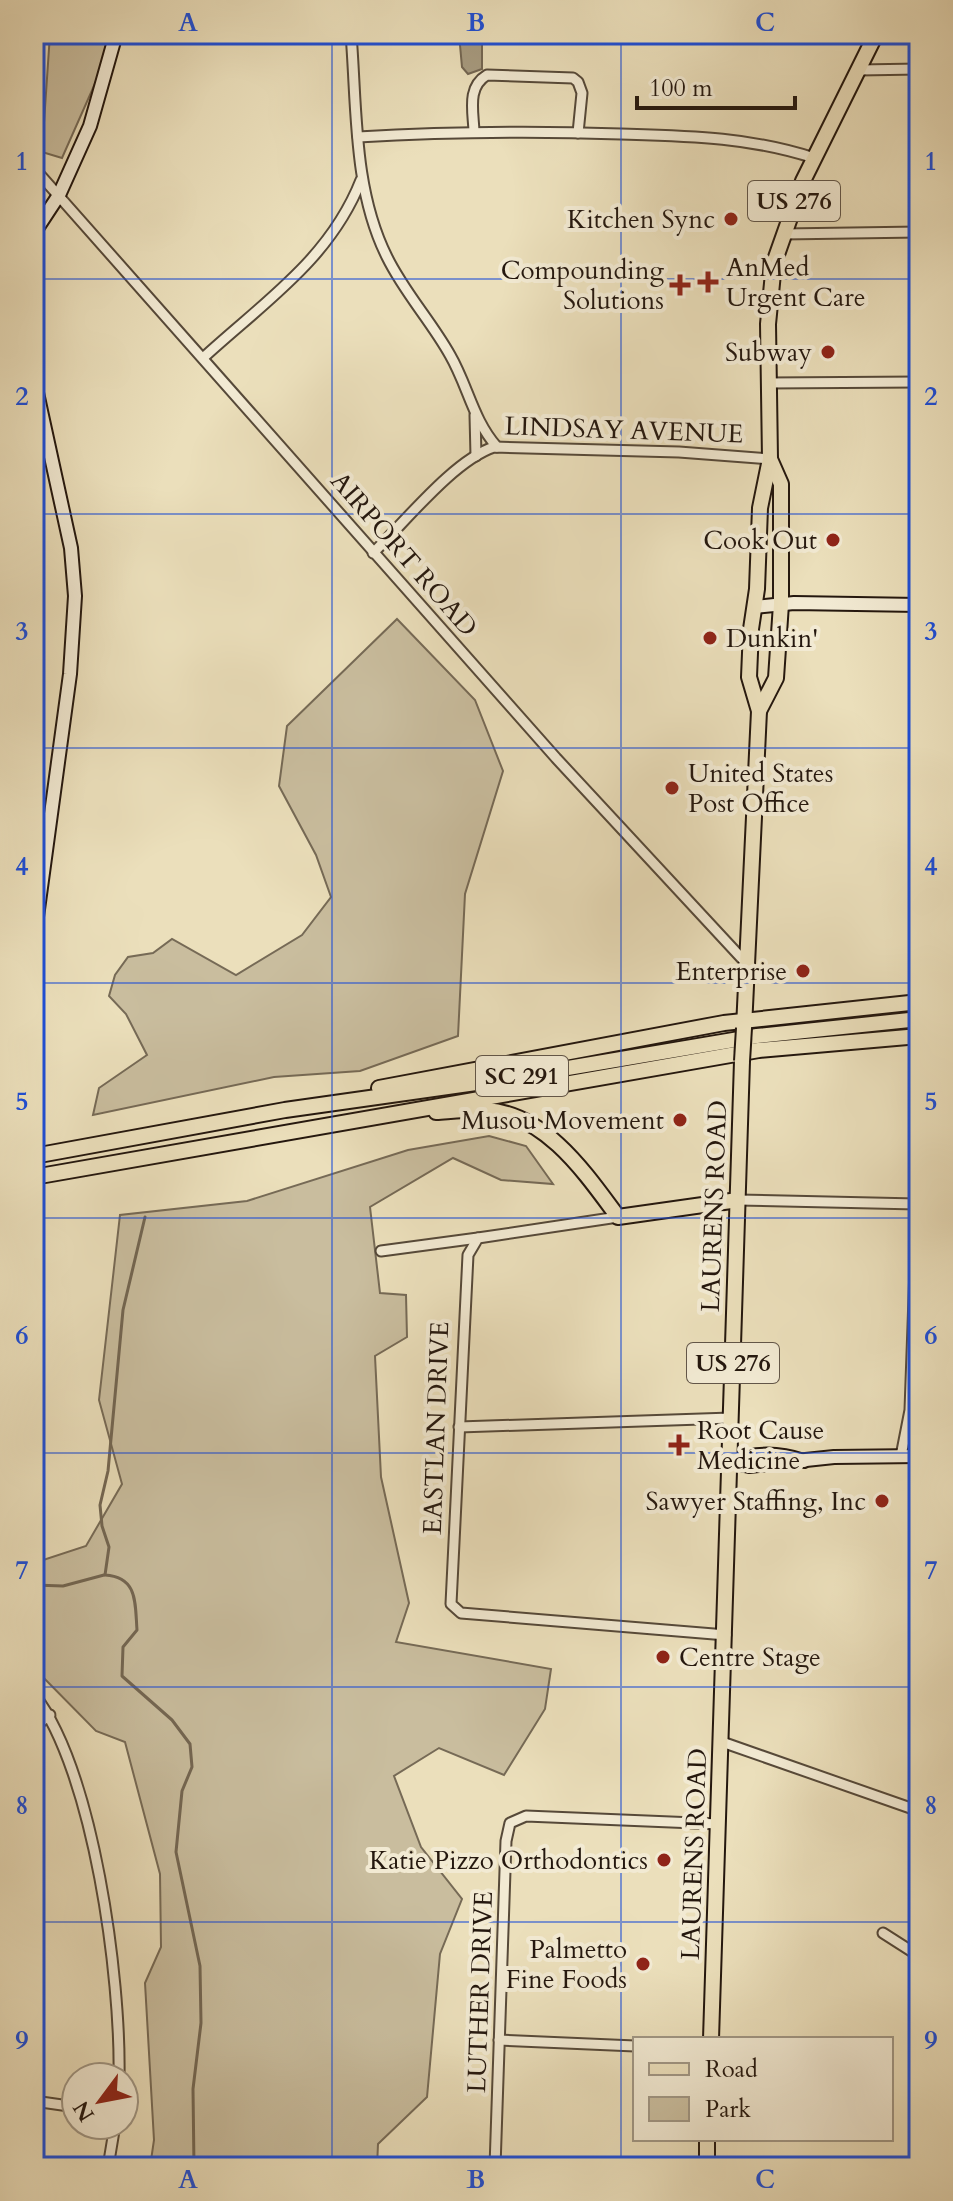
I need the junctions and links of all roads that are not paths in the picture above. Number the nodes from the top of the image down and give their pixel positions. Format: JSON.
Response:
{"nodes":[{"id":1,"x":116,"y":34,"type":"edge"},
{"id":2,"x":351,"y":34,"type":"edge"},
{"id":3,"x":876,"y":34,"type":"edge"},
{"id":4,"x":919,"y":69,"type":"edge"},
{"id":5,"x":859,"y":70,"type":"junction"},
{"id":6,"x":474,"y":131,"type":"junction"},
{"id":7,"x":578,"y":133,"type":"junction"},
{"id":8,"x":358,"y":137,"type":"junction"},
{"id":9,"x":814,"y":158,"type":"junction"},
{"id":10,"x":34,"y":168,"type":"edge"},
{"id":11,"x":361,"y":180,"type":"junction"},
{"id":12,"x":59,"y":195,"type":"junction"},
{"id":13,"x":919,"y":232,"type":"edge"},
{"id":14,"x":34,"y":233,"type":"edge"},
{"id":15,"x":783,"y":234,"type":"junction"},
{"id":16,"x":203,"y":358,"type":"junction"},
{"id":17,"x":34,"y":379,"type":"edge"},
{"id":18,"x":919,"y":382,"type":"edge"},
{"id":19,"x":767,"y":383,"type":"junction"},
{"id":20,"x":475,"y":415,"type":"junction"},
{"id":21,"x":38,"y":423,"type":"edge"},
{"id":22,"x":497,"y":447,"type":"junction"},
{"id":23,"x":476,"y":456,"type":"junction"},
{"id":24,"x":770,"y":459,"type":"junction"},
{"id":25,"x":373,"y":553,"type":"junction"},
{"id":26,"x":781,"y":604,"type":"junction"},
{"id":27,"x":919,"y":605,"type":"edge"},
{"id":28,"x":755,"y":607,"type":"junction"},
{"id":29,"x":759,"y":711,"type":"junction"},
{"id":30,"x":34,"y":939,"type":"edge"},
{"id":31,"x":748,"y":965,"type":"junction"},
{"id":32,"x":919,"y":1002,"type":"edge"},
{"id":33,"x":919,"y":1019,"type":"edge"},
{"id":34,"x":744,"y":1024,"type":"junction"},
{"id":35,"x":919,"y":1036,"type":"edge"},
{"id":36,"x":758,"y":1043,"type":"junction"},
{"id":37,"x":285,"y":1110,"type":"junction"},
{"id":38,"x":380,"y":1114,"type":"junction"},
{"id":39,"x":34,"y":1156,"type":"edge"},
{"id":40,"x":919,"y":1156,"type":"edge"},
{"id":41,"x":34,"y":1177,"type":"edge"},
{"id":42,"x":738,"y":1200,"type":"junction"},
{"id":43,"x":917,"y":1204,"type":"junction"},
{"id":44,"x":618,"y":1217,"type":"junction"},
{"id":45,"x":478,"y":1238,"type":"junction"},
{"id":46,"x":381,"y":1251,"type":"dead end"},
{"id":47,"x":731,"y":1418,"type":"junction"},
{"id":48,"x":459,"y":1427,"type":"junction"},
{"id":49,"x":901,"y":1456,"type":"junction"},
{"id":50,"x":919,"y":1456,"type":"edge"},
{"id":51,"x":731,"y":1462,"type":"junction"},
{"id":52,"x":726,"y":1635,"type":"junction"},
{"id":53,"x":34,"y":1694,"type":"edge"},
{"id":54,"x":50,"y":1715,"type":"junction"},
{"id":55,"x":34,"y":1727,"type":"edge"},
{"id":56,"x":722,"y":1742,"type":"junction"},
{"id":57,"x":919,"y":1787,"type":"edge"},
{"id":58,"x":918,"y":1810,"type":"edge"},
{"id":59,"x":719,"y":1824,"type":"junction"},
{"id":60,"x":883,"y":1933,"type":"dead end"},
{"id":61,"x":919,"y":1956,"type":"edge"},
{"id":62,"x":711,"y":2037,"type":"edge"},
{"id":63,"x":499,"y":2040,"type":"junction"},
{"id":64,"x":633,"y":2046,"type":"edge"},
{"id":65,"x":118,"y":2061,"type":"edge"},
{"id":66,"x":34,"y":2101,"type":"edge"},
{"id":67,"x":60,"y":2105,"type":"edge"},
{"id":68,"x":112,"y":2141,"type":"edge"},
{"id":69,"x":707,"y":2141,"type":"edge"},
{"id":70,"x":711,"y":2165,"type":"edge"},
{"id":71,"x":108,"y":2167,"type":"edge"},
{"id":72,"x":495,"y":2167,"type":"edge"}],
"edges":[{"from":1,"to":12,"type":"street"},
{"from":2,"to":8,"type":"street"},
{"from":3,"to":5,"type":"main road","name":"LAURENS ROAD","number":"US 276"},
{"from":4,"to":5,"type":"street"},
{"from":5,"to":9,"type":"main road","name":"LAURENS ROAD","number":"US 276"},
{"from":6,"to":7,"type":"street"},
{"from":6,"to":7,"type":"street"},
{"from":6,"to":8,"type":"street"},
{"from":7,"to":9,"type":"street"},
{"from":8,"to":11,"type":"street"},
{"from":9,"to":15,"type":"main road","name":"LAURENS ROAD","number":"US 276"},
{"from":10,"to":12,"type":"street","name":"AIRPORT ROAD"},
{"from":11,"to":16,"type":"street"},
{"from":11,"to":20,"type":"street"},
{"from":12,"to":14,"type":"street"},
{"from":12,"to":16,"type":"street","name":"AIRPORT ROAD"},
{"from":13,"to":15,"type":"street"},
{"from":15,"to":19,"type":"main road","name":"LAURENS ROAD","number":"US 276"},
{"from":16,"to":25,"type":"street","name":"AIRPORT ROAD"},
{"from":17,"to":21,"type":"street"},
{"from":18,"to":19,"type":"street"},
{"from":19,"to":24,"type":"main road","name":"LAURENS ROAD","number":"US 276"},
{"from":20,"to":22,"type":"street"},
{"from":20,"to":23,"type":"street"},
{"from":21,"to":30,"type":"street"},
{"from":22,"to":23,"type":"street","name":"LINDSAY AVENUE"},
{"from":22,"to":24,"type":"street","name":"LINDSAY AVENUE"},
{"from":23,"to":25,"type":"street","name":"LINDSAY AVENUE"},
{"from":24,"to":26,"type":"main road","name":"LAURENS ROAD","number":"US 276"},
{"from":24,"to":28,"type":"main road","name":"LAURENS ROAD","number":"US 276"},
{"from":25,"to":31,"type":"street","name":"AIRPORT ROAD"},
{"from":26,"to":27,"type":"street"},
{"from":26,"to":28,"type":"street"},
{"from":26,"to":29,"type":"main road","name":"LAURENS ROAD","number":"US 276"},
{"from":28,"to":29,"type":"main road","name":"LAURENS ROAD","number":"US 276"},
{"from":29,"to":31,"type":"main road","name":"LAURENS ROAD","number":"US 276"},
{"from":31,"to":34,"type":"main road","name":"LAURENS ROAD","number":"US 276"},
{"from":32,"to":34,"type":"main road"},
{"from":33,"to":36,"type":"main road","number":"SC 291"},
{"from":34,"to":37,"type":"main road"},
{"from":34,"to":42,"type":"main road","name":"LAURENS ROAD","number":"US 276","bridge":true},
{"from":35,"to":36,"type":"main road","number":"SC 291"},
{"from":36,"to":37,"type":"main road","number":"SC 291"},
{"from":36,"to":38,"type":"main road","number":"SC 291"},
{"from":37,"to":39,"type":"main road","number":"SC 291"},
{"from":38,"to":41,"type":"main road","number":"SC 291"},
{"from":38,"to":44,"type":"main road"},
{"from":40,"to":43,"type":"street"},
{"from":42,"to":43,"type":"street"},
{"from":42,"to":44,"type":"main road"},
{"from":42,"to":47,"type":"main road","name":"LAURENS ROAD","number":"US 276"},
{"from":43,"to":49,"type":"street"},
{"from":44,"to":45,"type":"street"},
{"from":45,"to":46,"type":"street"},
{"from":45,"to":48,"type":"street","name":"EASTLAN DRIVE"},
{"from":47,"to":48,"type":"street"},
{"from":47,"to":51,"type":"main road","name":"LAURENS ROAD","number":"US 276"},
{"from":48,"to":52,"type":"street","name":"EASTLAN DRIVE"},
{"from":49,"to":50,"type":"street"},
{"from":49,"to":51,"type":"street"},
{"from":51,"to":52,"type":"main road","name":"LAURENS ROAD","number":"US 276"},
{"from":52,"to":56,"type":"main road","name":"LAURENS ROAD","number":"US 276"},
{"from":53,"to":54,"type":"street"},
{"from":54,"to":55,"type":"street"},
{"from":54,"to":65,"type":"street"},
{"from":56,"to":58,"type":"street"},
{"from":56,"to":59,"type":"main road","name":"LAURENS ROAD","number":"US 276"},
{"from":57,"to":58,"type":"street"},
{"from":59,"to":62,"type":"main road","name":"LAURENS ROAD","number":"US 276"},
{"from":59,"to":63,"type":"street","name":"LUTHER DRIVE"},
{"from":60,"to":61,"type":"street"},
{"from":63,"to":64,"type":"street"},
{"from":63,"to":72,"type":"street","name":"LUTHER DRIVE"},
{"from":66,"to":67,"type":"street"},
{"from":68,"to":71,"type":"street"},
{"from":69,"to":70,"type":"main road"}]}
